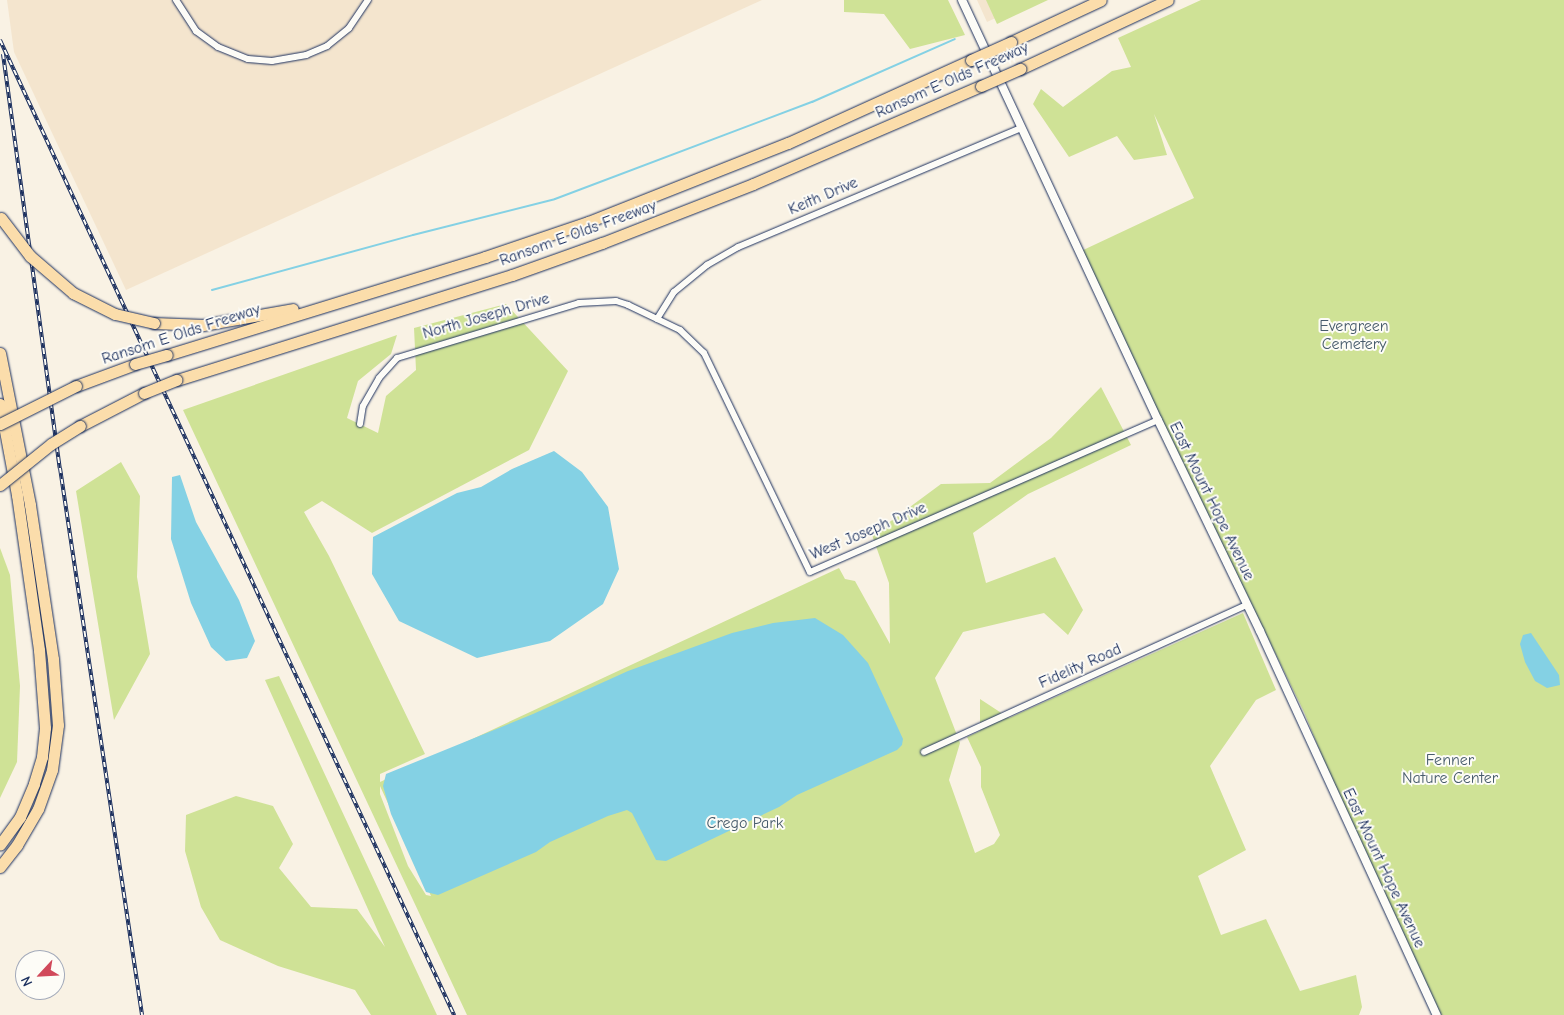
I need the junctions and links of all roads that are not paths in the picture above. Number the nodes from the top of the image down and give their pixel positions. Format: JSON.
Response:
{"nodes":[{"id":1,"x":176,"y":0,"type":"edge"},
{"id":2,"x":368,"y":0,"type":"edge"},
{"id":3,"x":962,"y":0,"type":"edge"},
{"id":4,"x":1101,"y":0,"type":"edge"},
{"id":5,"x":1168,"y":0,"type":"edge"},
{"id":6,"x":1021,"y":128,"type":"junction"},
{"id":7,"x":1,"y":217,"type":"edge"},
{"id":8,"x":351,"y":298,"type":"junction"},
{"id":9,"x":657,"y":319,"type":"junction"},
{"id":10,"x":0,"y":353,"type":"edge"},
{"id":11,"x":0,"y":404,"type":"edge"},
{"id":12,"x":0,"y":414,"type":"edge"},
{"id":13,"x":1158,"y":420,"type":"junction"},
{"id":14,"x":0,"y":423,"type":"edge"},
{"id":15,"x":360,"y":424,"type":"dead end"},
{"id":16,"x":0,"y":485,"type":"edge"},
{"id":17,"x":1247,"y":605,"type":"junction"},
{"id":18,"x":924,"y":752,"type":"dead end"},
{"id":19,"x":0,"y":846,"type":"edge"},
{"id":20,"x":0,"y":865,"type":"edge"},
{"id":21,"x":1437,"y":1015,"type":"edge"}],
"edges":[{"from":1,"to":2,"type":"street"},
{"from":3,"to":6,"type":"street","name":"East Mount Hope Avenue"},
{"from":4,"to":8,"type":"highway","name":"Ransom E Olds Freeway","bridge":true},
{"from":5,"to":16,"type":"highway","name":"Ransom E Olds Freeway","bridge":true},
{"from":6,"to":9,"type":"street","name":"Keith Drive"},
{"from":6,"to":13,"type":"street","name":"East Mount Hope Avenue"},
{"from":7,"to":8,"type":"highway","bridge":true},
{"from":8,"to":14,"type":"highway","name":"Ransom E Olds Freeway","bridge":true},
{"from":9,"to":13,"type":"street","name":"West Joseph Drive"},
{"from":9,"to":15,"type":"street","name":"North Joseph Drive"},
{"from":10,"to":20,"type":"highway"},
{"from":11,"to":19,"type":"highway"},
{"from":12,"to":14,"type":"highway"},
{"from":13,"to":17,"type":"street","name":"East Mount Hope Avenue"},
{"from":17,"to":18,"type":"street","name":"Fidelity Road"},
{"from":17,"to":21,"type":"street","name":"East Mount Hope Avenue"}]}
